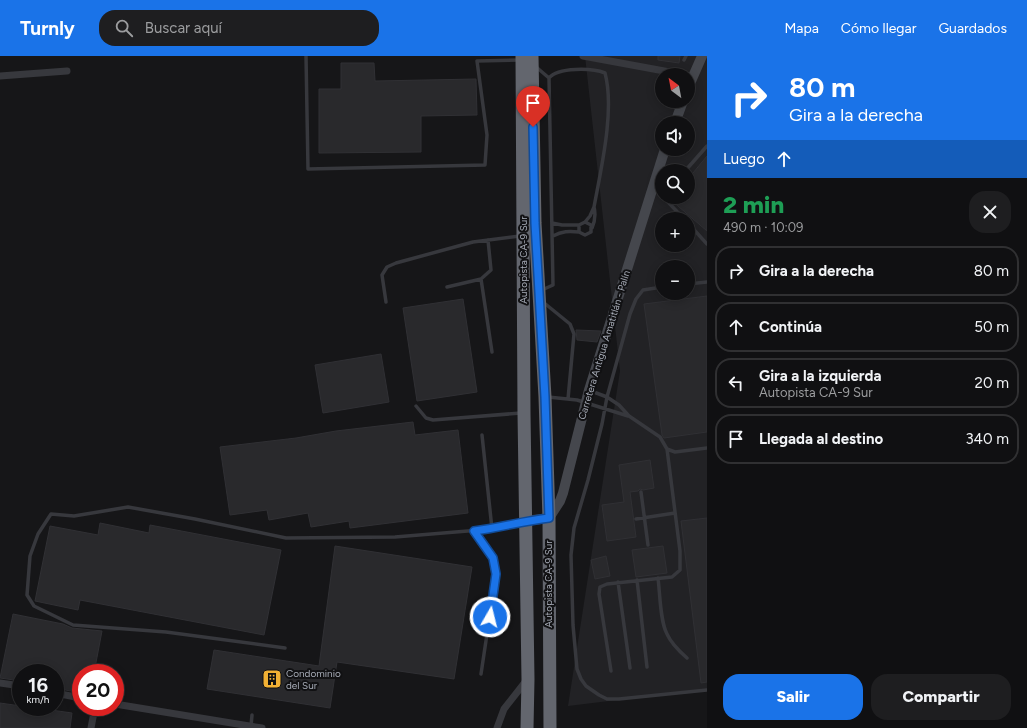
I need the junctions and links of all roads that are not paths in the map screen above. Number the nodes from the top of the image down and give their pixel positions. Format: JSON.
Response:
{"nodes":[{"id":1,"x":306,"y":56,"type":"edge"},
{"id":2,"x":584,"y":56,"type":"edge"},
{"id":3,"x":702,"y":56,"type":"edge"},
{"id":4,"x":527,"y":59,"type":"edge"},
{"id":5,"x":694,"y":68,"type":"edge"},
{"id":6,"x":655,"y":70,"type":"edge"},
{"id":7,"x":67,"y":71,"type":"dead end"},
{"id":8,"x":0,"y":76,"type":"edge"},
{"id":9,"x":549,"y":78,"type":"junction"},
{"id":10,"x":707,"y":146,"type":"edge"},
{"id":11,"x":663,"y":156,"type":"edge"},
{"id":12,"x":691,"y":164,"type":"edge"},
{"id":13,"x":670,"y":204,"type":"edge"},
{"id":14,"x":594,"y":207,"type":"junction"},
{"id":15,"x":677,"y":212,"type":"edge"},
{"id":16,"x":585,"y":222,"type":"junction"},
{"id":17,"x":552,"y":223,"type":"junction"},
{"id":18,"x":579,"y":225,"type":"junction"},
{"id":19,"x":592,"y":228,"type":"junction"},
{"id":20,"x":695,"y":231,"type":"edge"},
{"id":21,"x":579,"y":232,"type":"junction"},
{"id":22,"x":523,"y":235,"type":"junction"},
{"id":23,"x":553,"y":236,"type":"junction"},
{"id":24,"x":488,"y":240,"type":"junction"},
{"id":25,"x":707,"y":244,"type":"edge"},
{"id":26,"x":481,"y":279,"type":"junction"},
{"id":27,"x":707,"y":282,"type":"edge"},
{"id":28,"x":695,"y":283,"type":"edge"},
{"id":29,"x":447,"y":287,"type":"dead end"},
{"id":30,"x":655,"y":288,"type":"edge"},
{"id":31,"x":539,"y":296,"type":"junction"},
{"id":32,"x":386,"y":302,"type":"dead end"},
{"id":33,"x":492,"y":352,"type":"dead end"},
{"id":34,"x":589,"y":390,"type":"junction"},
{"id":35,"x":545,"y":397,"type":"junction"},
{"id":36,"x":607,"y":397,"type":"junction"},
{"id":37,"x":568,"y":399,"type":"junction"},
{"id":38,"x":586,"y":403,"type":"junction"},
{"id":39,"x":416,"y":406,"type":"dead end"},
{"id":40,"x":604,"y":409,"type":"junction"},
{"id":41,"x":524,"y":413,"type":"junction"},
{"id":42,"x":629,"y":416,"type":"junction"},
{"id":43,"x":482,"y":435,"type":"dead end"},
{"id":44,"x":707,"y":448,"type":"edge"},
{"id":45,"x":667,"y":449,"type":"junction"},
{"id":46,"x":641,"y":492,"type":"dead end"},
{"id":47,"x":675,"y":513,"type":"junction"},
{"id":48,"x":549,"y":518,"type":"junction"},
{"id":49,"x":644,"y":518,"type":"junction"},
{"id":50,"x":636,"y":519,"type":"dead end"},
{"id":51,"x":525,"y":521,"type":"junction"},
{"id":52,"x":492,"y":529,"type":"junction"},
{"id":53,"x":474,"y":531,"type":"junction"},
{"id":54,"x":648,"y":545,"type":"dead end"},
{"id":55,"x":658,"y":578,"type":"junction"},
{"id":56,"x":637,"y":580,"type":"junction"},
{"id":57,"x":618,"y":582,"type":"junction"},
{"id":58,"x":285,"y":648,"type":"dead end"},
{"id":59,"x":687,"y":658,"type":"dead end"},
{"id":60,"x":647,"y":667,"type":"dead end"},
{"id":61,"x":630,"y":668,"type":"dead end"},
{"id":62,"x":611,"y":671,"type":"dead end"},
{"id":63,"x":481,"y":674,"type":"dead end"},
{"id":64,"x":528,"y":679,"type":"junction"},
{"id":65,"x":0,"y":683,"type":"edge"},
{"id":66,"x":12,"y":685,"type":"edge"},
{"id":67,"x":707,"y":690,"type":"edge"},
{"id":68,"x":124,"y":706,"type":"edge"},
{"id":69,"x":252,"y":715,"type":"dead end"},
{"id":70,"x":94,"y":716,"type":"edge"},
{"id":71,"x":251,"y":727,"type":"edge"},
{"id":72,"x":92,"y":728,"type":"edge"},
{"id":73,"x":262,"y":728,"type":"edge"},
{"id":74,"x":497,"y":728,"type":"edge"},
{"id":75,"x":527,"y":728,"type":"edge"},
{"id":76,"x":550,"y":728,"type":"edge"}],
"edges":[{"from":1,"to":4,"type":"lane"},
{"from":2,"to":6,"type":"street"},
{"from":3,"to":5,"type":"main road"},
{"from":4,"to":9,"type":"lane"},
{"from":4,"to":22,"type":"highway","name":"Autopista CA-9 Sur"},
{"from":4,"to":31,"type":"highway","name":"Autopista CA-9 Sur"},
{"from":7,"to":8,"type":"street"},
{"from":9,"to":14,"type":"lane"},
{"from":9,"to":17,"type":"lane"},
{"from":10,"to":12,"type":"lane"},
{"from":11,"to":34,"type":"main road","name":"Carretera Antigua Amatitlán - Palín"},
{"from":13,"to":15,"type":"lane"},
{"from":14,"to":16,"type":"lane"},
{"from":14,"to":19,"type":"lane"},
{"from":16,"to":18,"type":"lane"},
{"from":16,"to":19,"type":"lane"},
{"from":17,"to":18,"type":"lane"},
{"from":17,"to":23,"type":"lane"},
{"from":18,"to":21,"type":"lane"},
{"from":19,"to":21,"type":"lane"},
{"from":20,"to":25,"type":"lane"},
{"from":21,"to":23,"type":"lane"},
{"from":22,"to":24,"type":"lane"},
{"from":22,"to":41,"type":"highway","name":"Autopista CA-9 Sur"},
{"from":23,"to":31,"type":"lane"},
{"from":24,"to":26,"type":"lane"},
{"from":24,"to":32,"type":"lane"},
{"from":26,"to":29,"type":"lane"},
{"from":26,"to":33,"type":"lane"},
{"from":27,"to":28,"type":"lane"},
{"from":30,"to":36,"type":"lane"},
{"from":31,"to":35,"type":"highway","name":"Autopista CA-9 Sur"},
{"from":31,"to":37,"type":"lane"},
{"from":34,"to":36,"type":"lane"},
{"from":34,"to":38,"type":"main road","name":"Carretera Antigua Amatitlán - Palín"},
{"from":35,"to":37,"type":"lane"},
{"from":35,"to":48,"type":"highway","name":"Autopista CA-9 Sur"},
{"from":36,"to":40,"type":"lane"},
{"from":36,"to":42,"type":"lane"},
{"from":37,"to":38,"type":"lane"},
{"from":38,"to":40,"type":"lane"},
{"from":38,"to":48,"type":"main road","name":"Carretera Antigua Amatitlán - Palín"},
{"from":39,"to":41,"type":"lane"},
{"from":40,"to":42,"type":"lane"},
{"from":40,"to":67,"type":"lane"},
{"from":41,"to":51,"type":"highway","name":"Autopista CA-9 Sur"},
{"from":42,"to":45,"type":"lane"},
{"from":43,"to":52,"type":"lane"},
{"from":44,"to":45,"type":"lane"},
{"from":45,"to":47,"type":"lane"},
{"from":46,"to":49,"type":"lane"},
{"from":47,"to":49,"type":"lane"},
{"from":47,"to":55,"type":"lane"},
{"from":48,"to":51,"type":"main road"},
{"from":48,"to":76,"type":"highway","name":"Autopista CA-9 Sur"},
{"from":49,"to":50,"type":"lane"},
{"from":49,"to":54,"type":"lane"},
{"from":51,"to":52,"type":"lane"},
{"from":51,"to":64,"type":"highway","name":"Autopista CA-9 Sur"},
{"from":52,"to":53,"type":"lane"},
{"from":53,"to":58,"type":"lane"},
{"from":53,"to":63,"type":"lane"},
{"from":55,"to":56,"type":"lane"},
{"from":55,"to":59,"type":"lane"},
{"from":56,"to":57,"type":"lane"},
{"from":56,"to":60,"type":"lane"},
{"from":57,"to":61,"type":"lane"},
{"from":57,"to":62,"type":"lane"},
{"from":64,"to":74,"type":"street"},
{"from":64,"to":75,"type":"highway","name":"Autopista CA-9 Sur"},
{"from":65,"to":66,"type":"street"},
{"from":68,"to":71,"type":"street"},
{"from":69,"to":71,"type":"lane"},
{"from":70,"to":72,"type":"street"},
{"from":71,"to":73,"type":"street"}]}
